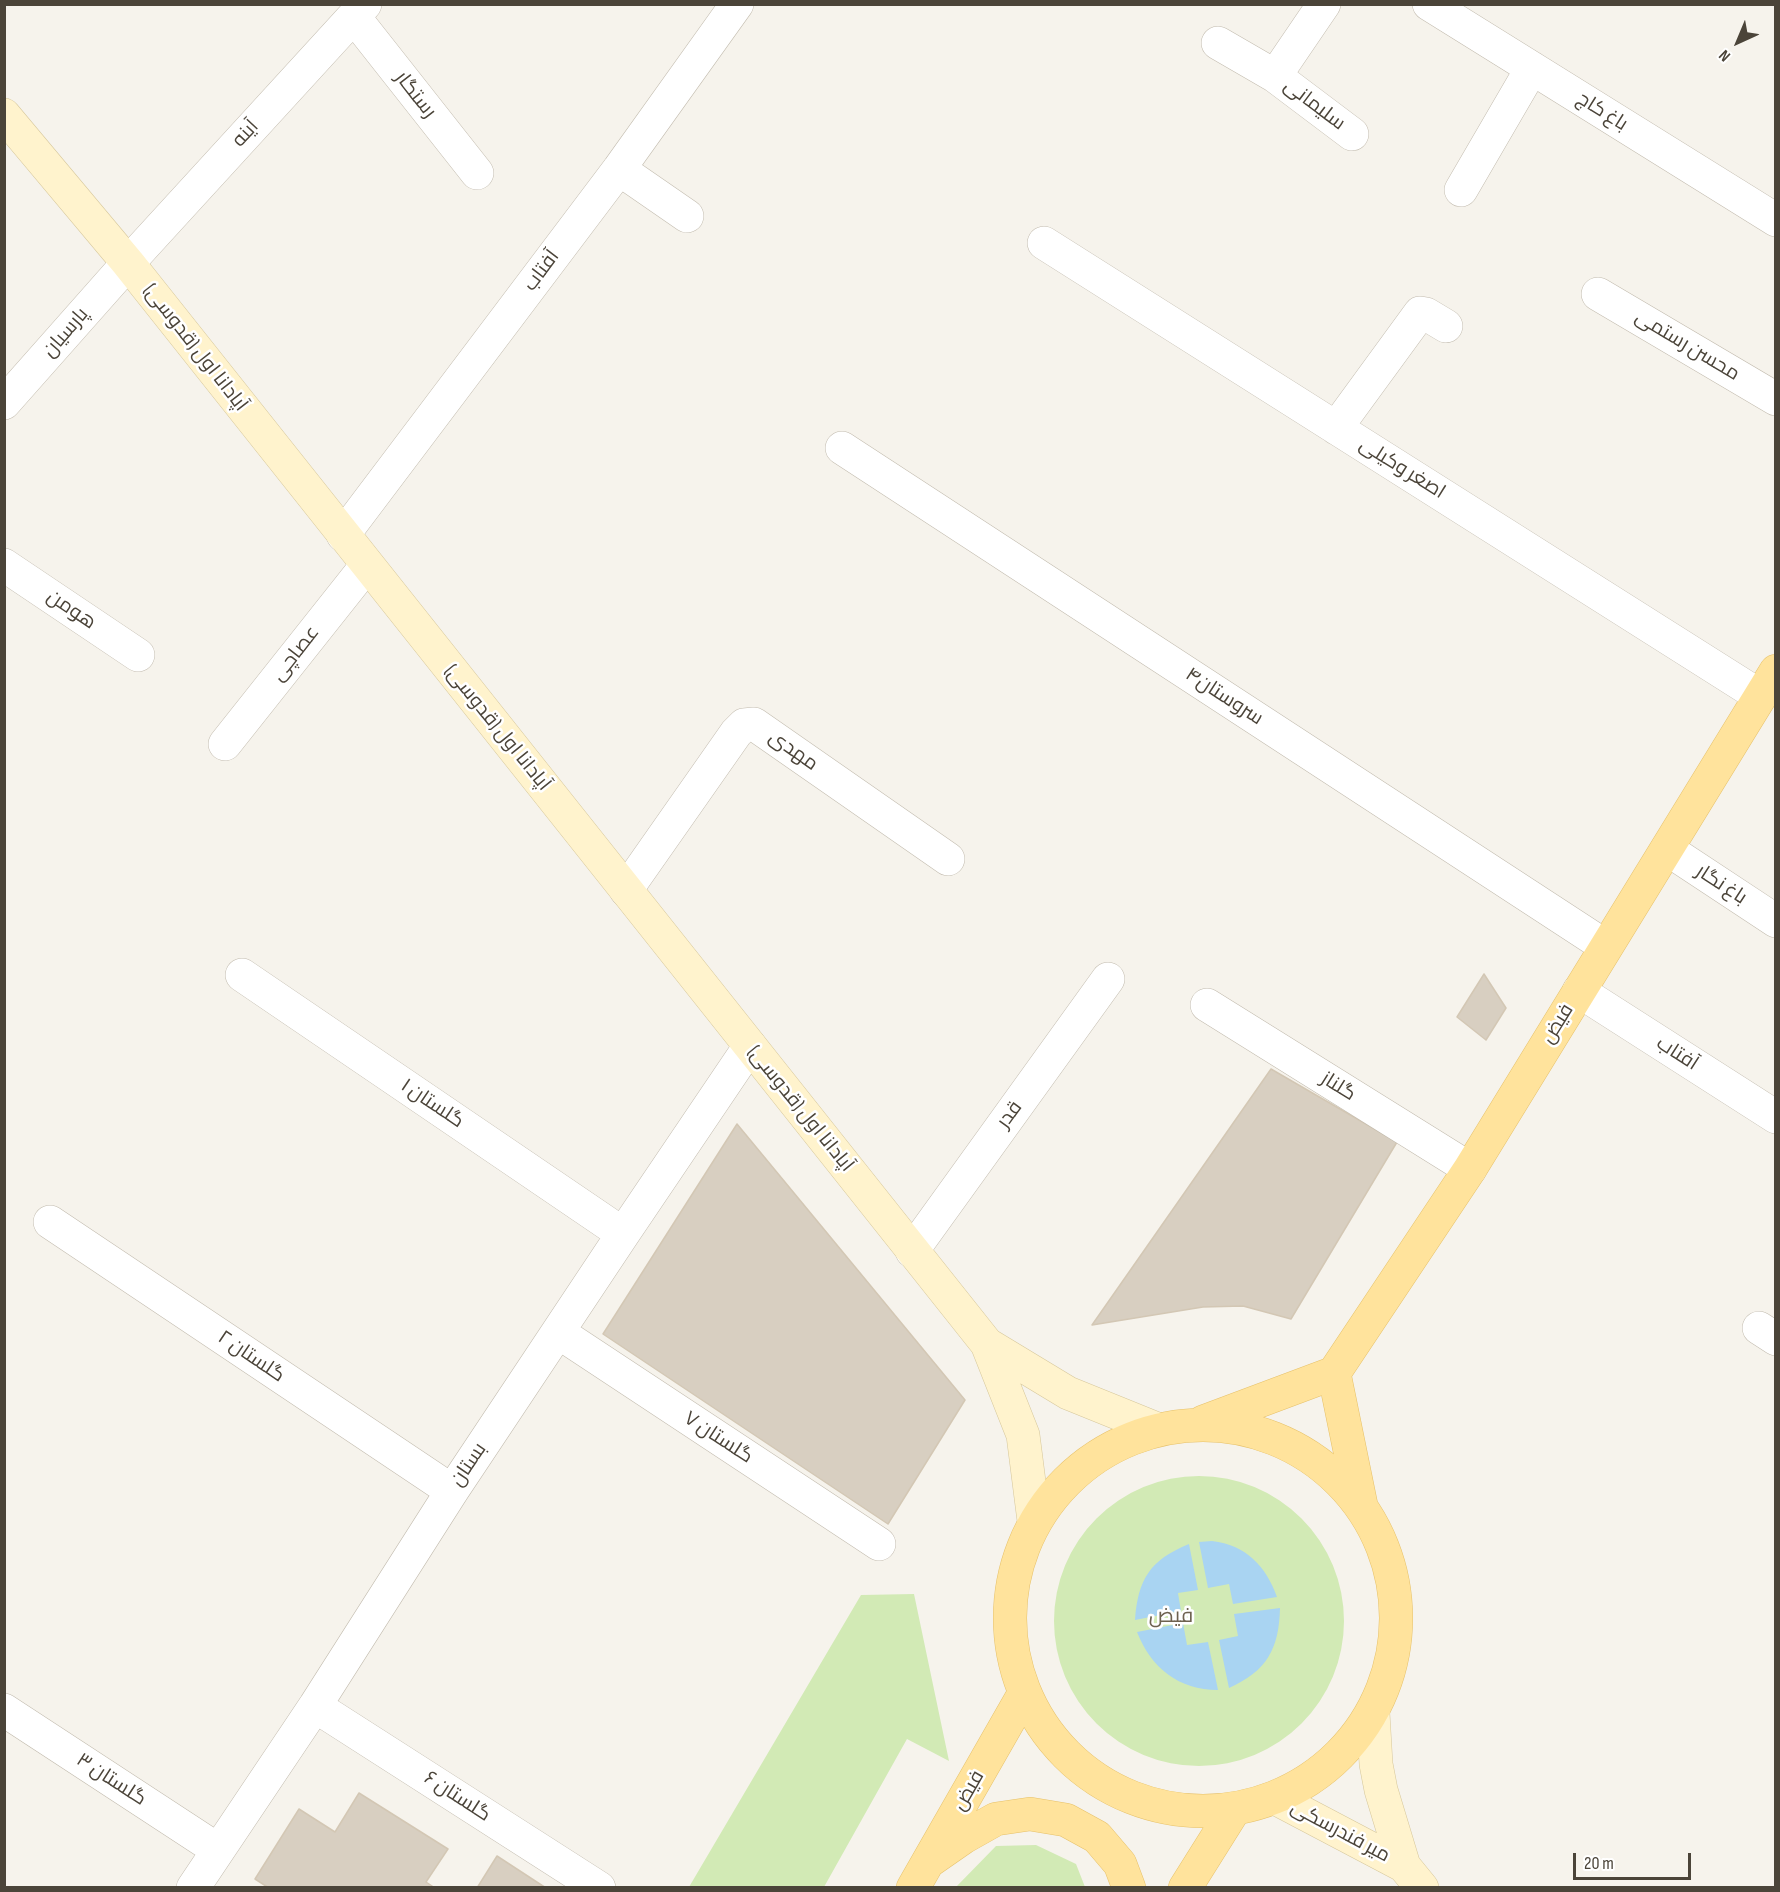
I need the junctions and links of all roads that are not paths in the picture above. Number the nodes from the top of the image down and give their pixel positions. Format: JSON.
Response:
{"nodes":[{"id":1,"x":737,"y":4,"type":"edge"},
{"id":2,"x":1324,"y":4,"type":"edge"},
{"id":3,"x":1429,"y":4,"type":"edge"},
{"id":4,"x":360,"y":11,"type":"edge"},
{"id":5,"x":1218,"y":42,"type":"dead end"},
{"id":6,"x":1532,"y":68,"type":"junction"},
{"id":7,"x":1275,"y":76,"type":"junction"},
{"id":8,"x":4,"y":115,"type":"edge"},
{"id":9,"x":1352,"y":134,"type":"dead end"},
{"id":10,"x":619,"y":169,"type":"junction"},
{"id":11,"x":477,"y":173,"type":"dead end"},
{"id":12,"x":1461,"y":190,"type":"dead end"},
{"id":13,"x":687,"y":216,"type":"dead end"},
{"id":14,"x":1776,"y":220,"type":"edge"},
{"id":15,"x":1044,"y":243,"type":"dead end"},
{"id":16,"x":128,"y":263,"type":"junction"},
{"id":17,"x":1599,"y":294,"type":"dead end"},
{"id":18,"x":1446,"y":326,"type":"dead end"},
{"id":19,"x":1776,"y":399,"type":"edge"},
{"id":20,"x":4,"y":404,"type":"edge"},
{"id":21,"x":1336,"y":428,"type":"junction"},
{"id":22,"x":842,"y":448,"type":"dead end"},
{"id":23,"x":344,"y":535,"type":"junction"},
{"id":24,"x":4,"y":565,"type":"edge"},
{"id":25,"x":367,"y":565,"type":"junction"},
{"id":26,"x":138,"y":655,"type":"dead end"},
{"id":27,"x":1768,"y":683,"type":"edge"},
{"id":28,"x":225,"y":744,"type":"dead end"},
{"id":29,"x":1666,"y":849,"type":"junction"},
{"id":30,"x":948,"y":859,"type":"dead end"},
{"id":31,"x":626,"y":890,"type":"junction"},
{"id":32,"x":1776,"y":921,"type":"edge"},
{"id":33,"x":1605,"y":946,"type":"junction"},
{"id":34,"x":242,"y":975,"type":"dead end"},
{"id":35,"x":1108,"y":979,"type":"dead end"},
{"id":36,"x":1579,"y":991,"type":"junction"},
{"id":37,"x":1207,"y":1005,"type":"dead end"},
{"id":38,"x":750,"y":1046,"type":"junction"},
{"id":39,"x":1776,"y":1117,"type":"edge"},
{"id":40,"x":1470,"y":1169,"type":"junction"},
{"id":41,"x":50,"y":1222,"type":"dead end"},
{"id":42,"x":623,"y":1234,"type":"junction"},
{"id":43,"x":912,"y":1251,"type":"junction"},
{"id":44,"x":558,"y":1332,"type":"junction"},
{"id":45,"x":987,"y":1344,"type":"junction"},
{"id":46,"x":1334,"y":1372,"type":"junction"},
{"id":47,"x":1198,"y":1424,"type":"junction"},
{"id":48,"x":1157,"y":1429,"type":"junction"},
{"id":49,"x":452,"y":1491,"type":"junction"},
{"id":50,"x":1362,"y":1507,"type":"junction"},
{"id":51,"x":1034,"y":1521,"type":"junction"},
{"id":52,"x":879,"y":1544,"type":"dead end"},
{"id":53,"x":1024,"y":1694,"type":"junction"},
{"id":54,"x":315,"y":1706,"type":"junction"},
{"id":55,"x":4,"y":1710,"type":"edge"},
{"id":56,"x":1373,"y":1713,"type":"junction"},
{"id":57,"x":1275,"y":1798,"type":"junction"},
{"id":58,"x":1233,"y":1810,"type":"junction"},
{"id":59,"x":218,"y":1850,"type":"junction"},
{"id":60,"x":921,"y":1875,"type":"edge"},
{"id":61,"x":1413,"y":1877,"type":"edge"},
{"id":62,"x":193,"y":1887,"type":"edge"},
{"id":63,"x":599,"y":1887,"type":"edge"},
{"id":64,"x":1129,"y":1887,"type":"edge"},
{"id":65,"x":1185,"y":1887,"type":"edge"}],
"edges":[{"from":1,"to":10,"type":"street","name":"آفتاب"},
{"from":2,"to":7,"type":"street","name":"سلیمانی"},
{"from":3,"to":6,"type":"street","name":"باغ کاج"},
{"from":4,"to":11,"type":"street","name":"رستگار"},
{"from":4,"to":16,"type":"street","name":"آینه"},
{"from":5,"to":7,"type":"street","name":"سلیمانی"},
{"from":6,"to":12,"type":"street"},
{"from":6,"to":14,"type":"street","name":"باغ کاج"},
{"from":7,"to":9,"type":"street","name":"سلیمانی"},
{"from":8,"to":16,"type":"main road","name":"آپادانا اول (قدوسی)"},
{"from":10,"to":13,"type":"street"},
{"from":10,"to":23,"type":"street","name":"آفتاب"},
{"from":15,"to":21,"type":"street","name":"اصغر وکیلی"},
{"from":16,"to":20,"type":"street","name":"پارسیان"},
{"from":16,"to":23,"type":"main road","name":"آپادانا اول (قدوسی)"},
{"from":17,"to":19,"type":"street","name":"محسن رستمی"},
{"from":18,"to":21,"type":"street"},
{"from":21,"to":27,"type":"street","name":"اصغر وکیلی"},
{"from":22,"to":33,"type":"street","name":"سروستان۴"},
{"from":23,"to":25,"type":"main road","name":"آپادانا اول (قدوسی)"},
{"from":24,"to":26,"type":"street","name":"هومن"},
{"from":25,"to":28,"type":"street","name":"عصاچی"},
{"from":25,"to":31,"type":"main road","name":"آپادانا اول (قدوسی)"},
{"from":27,"to":29,"type":"main road","name":"فیض"},
{"from":29,"to":32,"type":"street","name":"باغ نگار"},
{"from":29,"to":33,"type":"main road","name":"فیض"},
{"from":30,"to":31,"type":"street","name":"مهدی"},
{"from":31,"to":38,"type":"main road","name":"آپادانا اول (قدوسی)"},
{"from":33,"to":36,"type":"main road","name":"فیض"},
{"from":34,"to":42,"type":"street","name":"گلستان ۱"},
{"from":35,"to":43,"type":"street","name":"قدر"},
{"from":36,"to":39,"type":"street","name":"آفتاب"},
{"from":36,"to":40,"type":"main road","name":"فیض"},
{"from":37,"to":40,"type":"street","name":"گلناز"},
{"from":38,"to":42,"type":"street","name":"بستان"},
{"from":38,"to":43,"type":"main road","name":"آپادانا اول (قدوسی)"},
{"from":40,"to":46,"type":"main road","name":"فیض"},
{"from":41,"to":49,"type":"street","name":"گلستان ۲"},
{"from":42,"to":44,"type":"street","name":"بستان"},
{"from":43,"to":45,"type":"main road","name":"آپادانا اول (قدوسی)"},
{"from":44,"to":49,"type":"street","name":"بستان"},
{"from":44,"to":52,"type":"street","name":"گلستان ۷"},
{"from":45,"to":48,"type":"main road"},
{"from":45,"to":51,"type":"main road"},
{"from":46,"to":47,"type":"main road"},
{"from":46,"to":50,"type":"main road"},
{"from":47,"to":48,"type":"main road"},
{"from":47,"to":50,"type":"main road"},
{"from":48,"to":51,"type":"main road"},
{"from":49,"to":54,"type":"street","name":"بستان"},
{"from":50,"to":56,"type":"main road"},
{"from":51,"to":53,"type":"main road"},
{"from":53,"to":58,"type":"main road"},
{"from":53,"to":60,"type":"main road","name":"فیض"},
{"from":54,"to":59,"type":"street","name":"بستان"},
{"from":54,"to":63,"type":"street","name":"گلستان ۶"},
{"from":55,"to":59,"type":"street","name":"گلستان ۳"},
{"from":56,"to":57,"type":"main road"},
{"from":56,"to":61,"type":"main road"},
{"from":57,"to":58,"type":"main road"},
{"from":57,"to":61,"type":"main road","name":"میر فندرسکی"},
{"from":58,"to":65,"type":"main road"},
{"from":59,"to":62,"type":"street","name":"بستان"},
{"from":60,"to":64,"type":"main road"}]}
